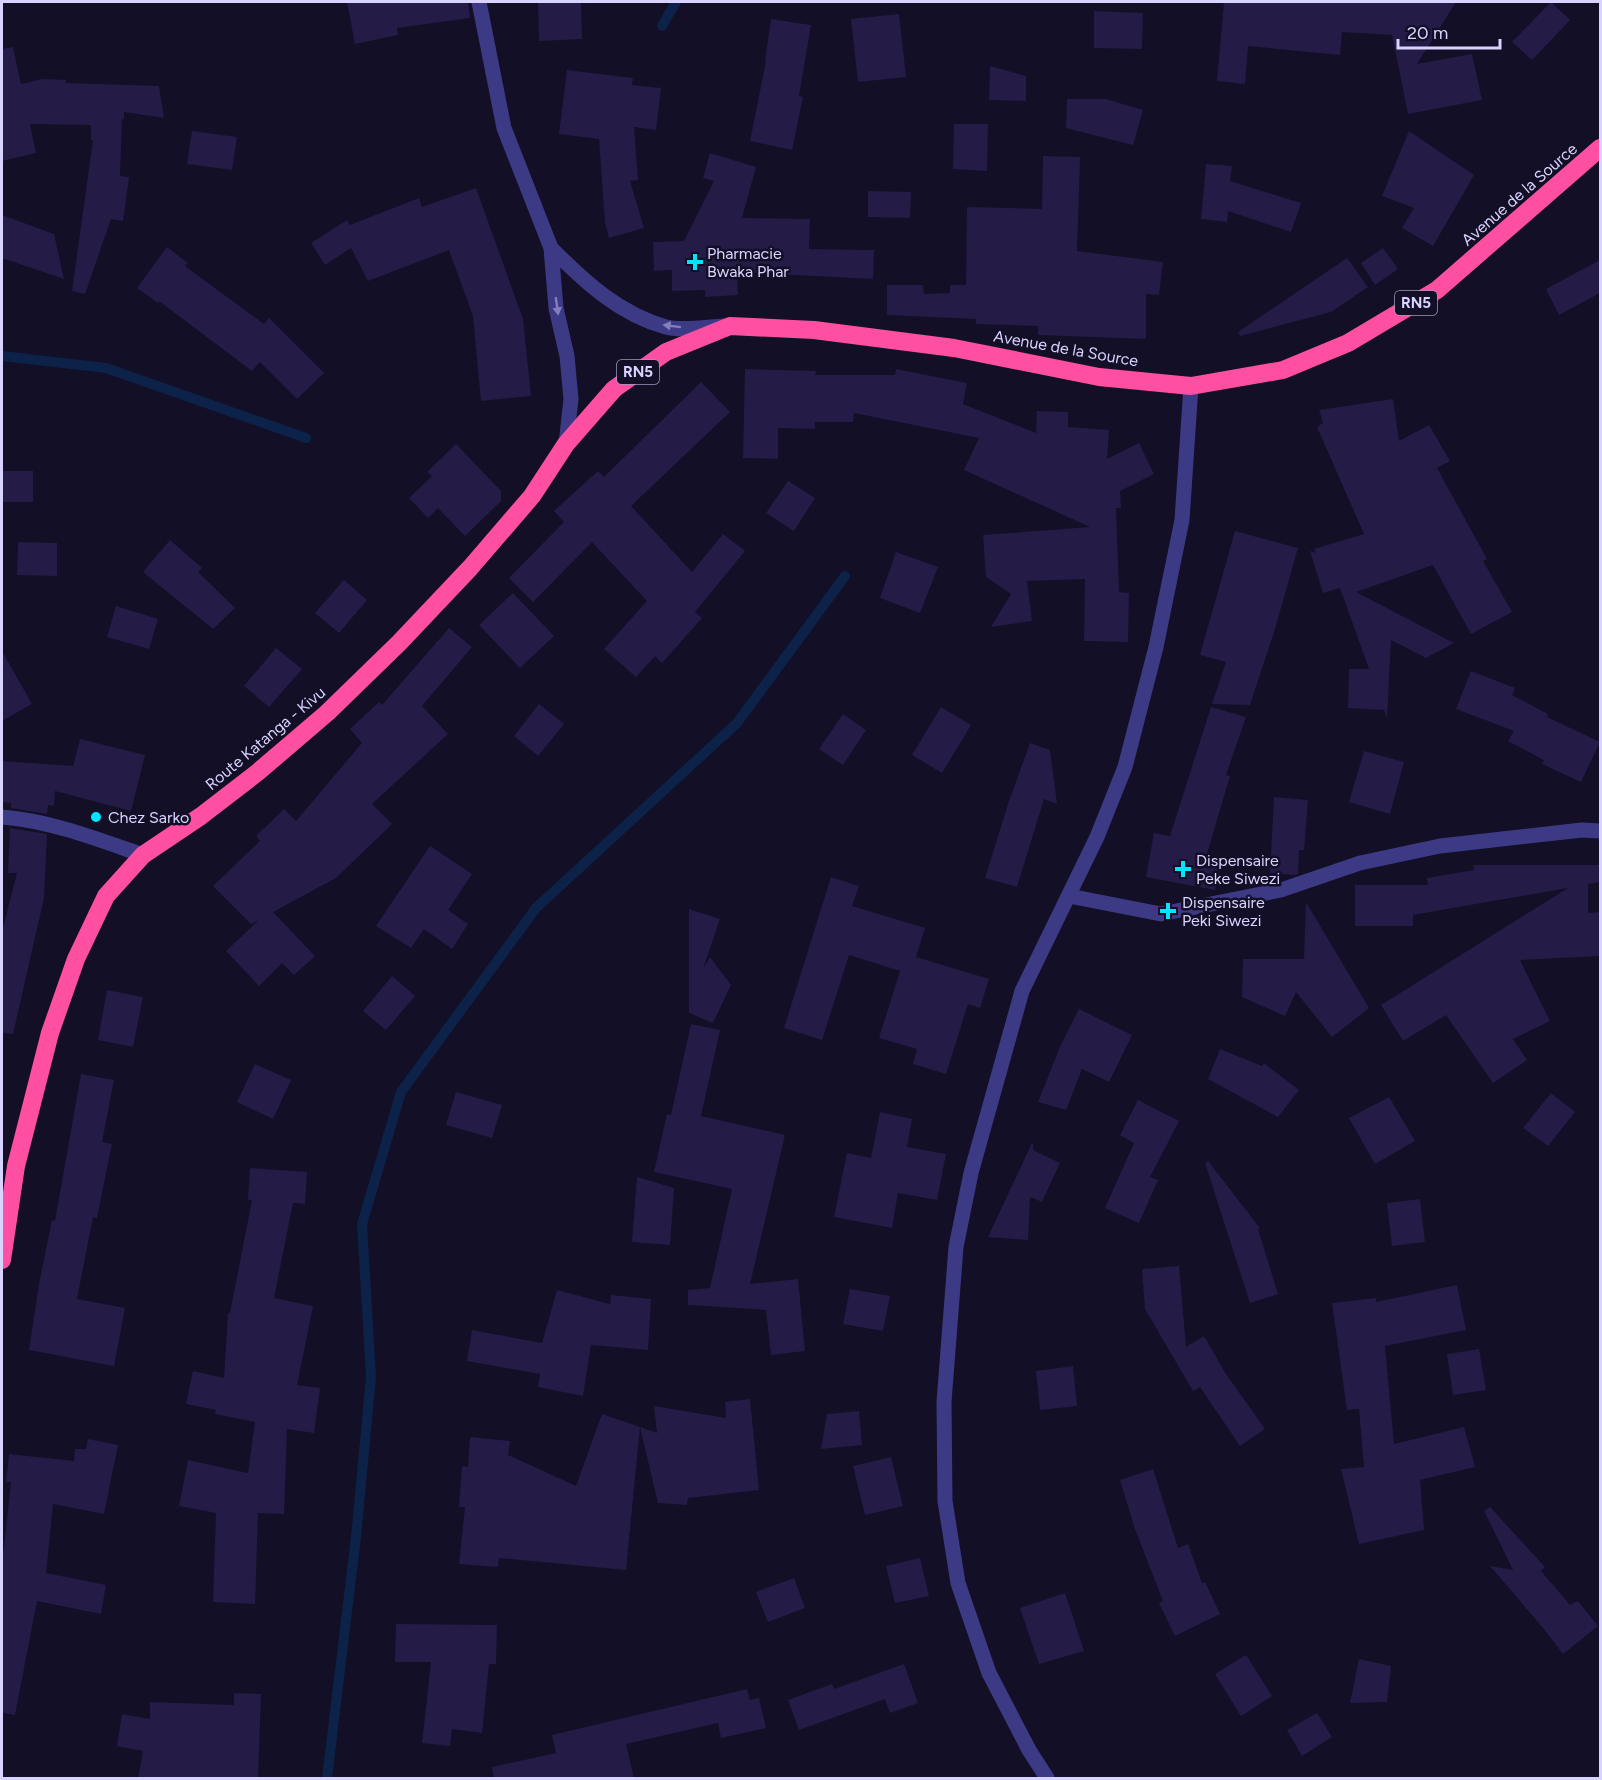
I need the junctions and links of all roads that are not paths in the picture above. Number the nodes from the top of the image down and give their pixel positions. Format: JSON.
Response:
{"nodes":[{"id":1,"x":479,"y":2,"type":"edge"},
{"id":2,"x":1600,"y":148,"type":"edge"},
{"id":3,"x":551,"y":248,"type":"junction"},
{"id":4,"x":730,"y":326,"type":"junction"},
{"id":5,"x":1191,"y":386,"type":"junction"},
{"id":6,"x":566,"y":444,"type":"junction"},
{"id":7,"x":2,"y":817,"type":"edge"},
{"id":8,"x":1600,"y":831,"type":"edge"},
{"id":9,"x":143,"y":855,"type":"junction"},
{"id":10,"x":1069,"y":896,"type":"junction"},
{"id":11,"x":2,"y":1260,"type":"edge"},
{"id":12,"x":1047,"y":1779,"type":"edge"}],
"edges":[{"from":1,"to":3,"type":"street"},
{"from":2,"to":5,"type":"highway","name":"Avenue de la Source","number":"RN5"},
{"from":4,"to":3,"type":"street","one_way":true},
{"from":3,"to":6,"type":"street","one_way":true},
{"from":4,"to":5,"type":"highway","name":"Avenue de la Source","number":"RN5"},
{"from":4,"to":6,"type":"highway","name":"Avenue de la Source","number":"RN5"},
{"from":5,"to":10,"type":"street"},
{"from":6,"to":9,"type":"highway","name":"Route Katanga - Kivu","number":"RN5"},
{"from":7,"to":9,"type":"street"},
{"from":8,"to":10,"type":"street"},
{"from":9,"to":11,"type":"highway","name":"Route Katanga - Kivu","number":"RN5"},
{"from":10,"to":12,"type":"street"}]}
